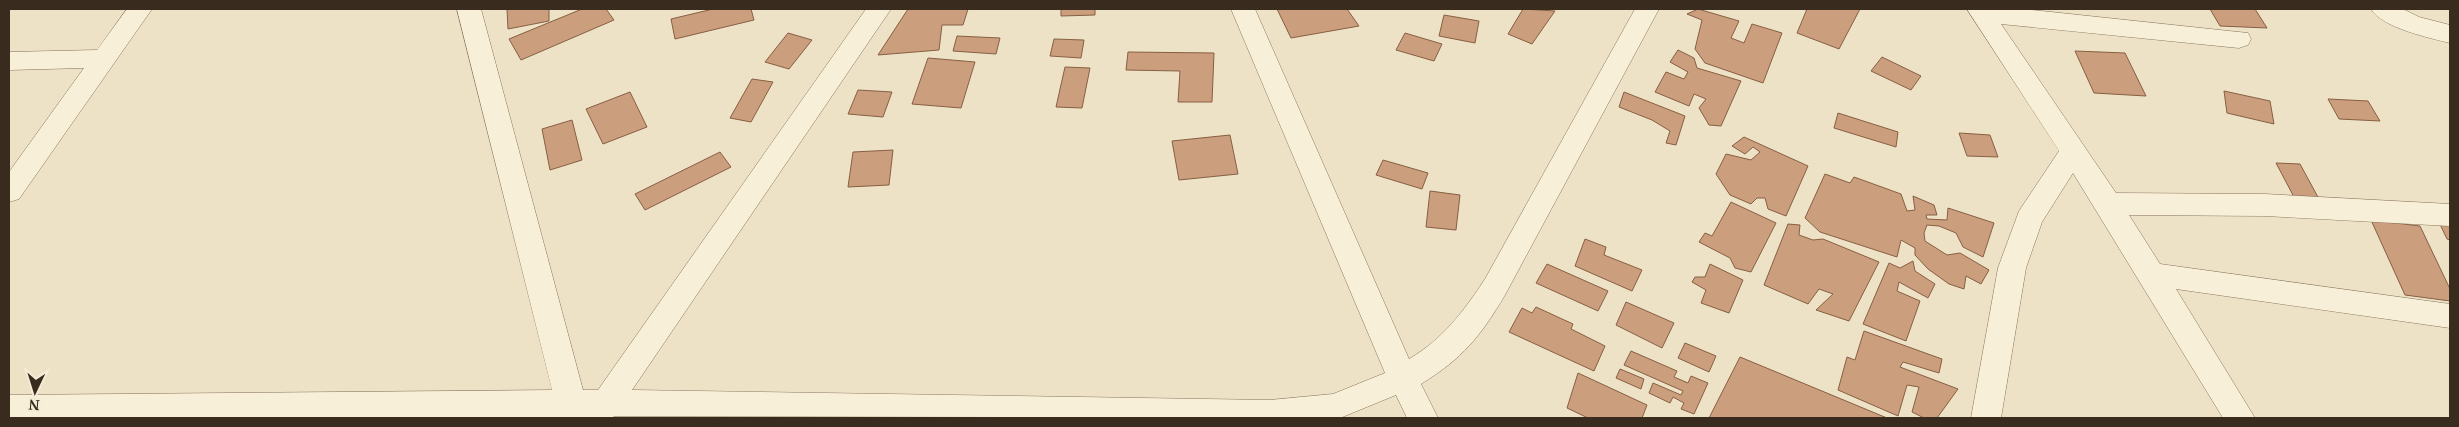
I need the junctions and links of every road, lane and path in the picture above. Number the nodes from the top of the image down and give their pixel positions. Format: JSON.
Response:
{"nodes":[{"id":1,"x":140,"y":9,"type":"edge"},
{"id":2,"x":469,"y":9,"type":"edge"},
{"id":3,"x":878,"y":9,"type":"edge"},
{"id":4,"x":1243,"y":9,"type":"edge"},
{"id":5,"x":1647,"y":9,"type":"edge"},
{"id":6,"x":2383,"y":9,"type":"edge"},
{"id":7,"x":1980,"y":11,"type":"edge"},
{"id":8,"x":2450,"y":34,"type":"edge"},
{"id":9,"x":2239,"y":39,"type":"dead end"},
{"id":10,"x":103,"y":59,"type":"junction"},
{"id":11,"x":9,"y":61,"type":"edge"},
{"id":12,"x":2073,"y":152,"type":"junction"},
{"id":13,"x":9,"y":192,"type":"edge"},
{"id":14,"x":2108,"y":204,"type":"junction"},
{"id":15,"x":2450,"y":215,"type":"edge"},
{"id":16,"x":2149,"y":274,"type":"junction"},
{"id":17,"x":2450,"y":316,"type":"edge"},
{"id":18,"x":1404,"y":379,"type":"junction"},
{"id":19,"x":9,"y":408,"type":"edge"},
{"id":20,"x":591,"y":408,"type":"edge"},
{"id":21,"x":1423,"y":418,"type":"edge"},
{"id":22,"x":1986,"y":418,"type":"edge"},
{"id":23,"x":2240,"y":418,"type":"edge"}],
"edges":[{"from":1,"to":10,"type":"street"},
{"from":2,"to":20,"type":"street"},
{"from":3,"to":20,"type":"street"},
{"from":4,"to":18,"type":"street"},
{"from":5,"to":18,"type":"street"},
{"from":6,"to":8,"type":"street"},
{"from":7,"to":9,"type":"street"},
{"from":7,"to":12,"type":"street"},
{"from":10,"to":11,"type":"street"},
{"from":10,"to":13,"type":"street"},
{"from":12,"to":14,"type":"street"},
{"from":12,"to":22,"type":"street"},
{"from":14,"to":15,"type":"street"},
{"from":14,"to":16,"type":"street"},
{"from":16,"to":17,"type":"street"},
{"from":16,"to":23,"type":"street"},
{"from":18,"to":20,"type":"street"},
{"from":18,"to":21,"type":"street"},
{"from":19,"to":20,"type":"street"}]}
